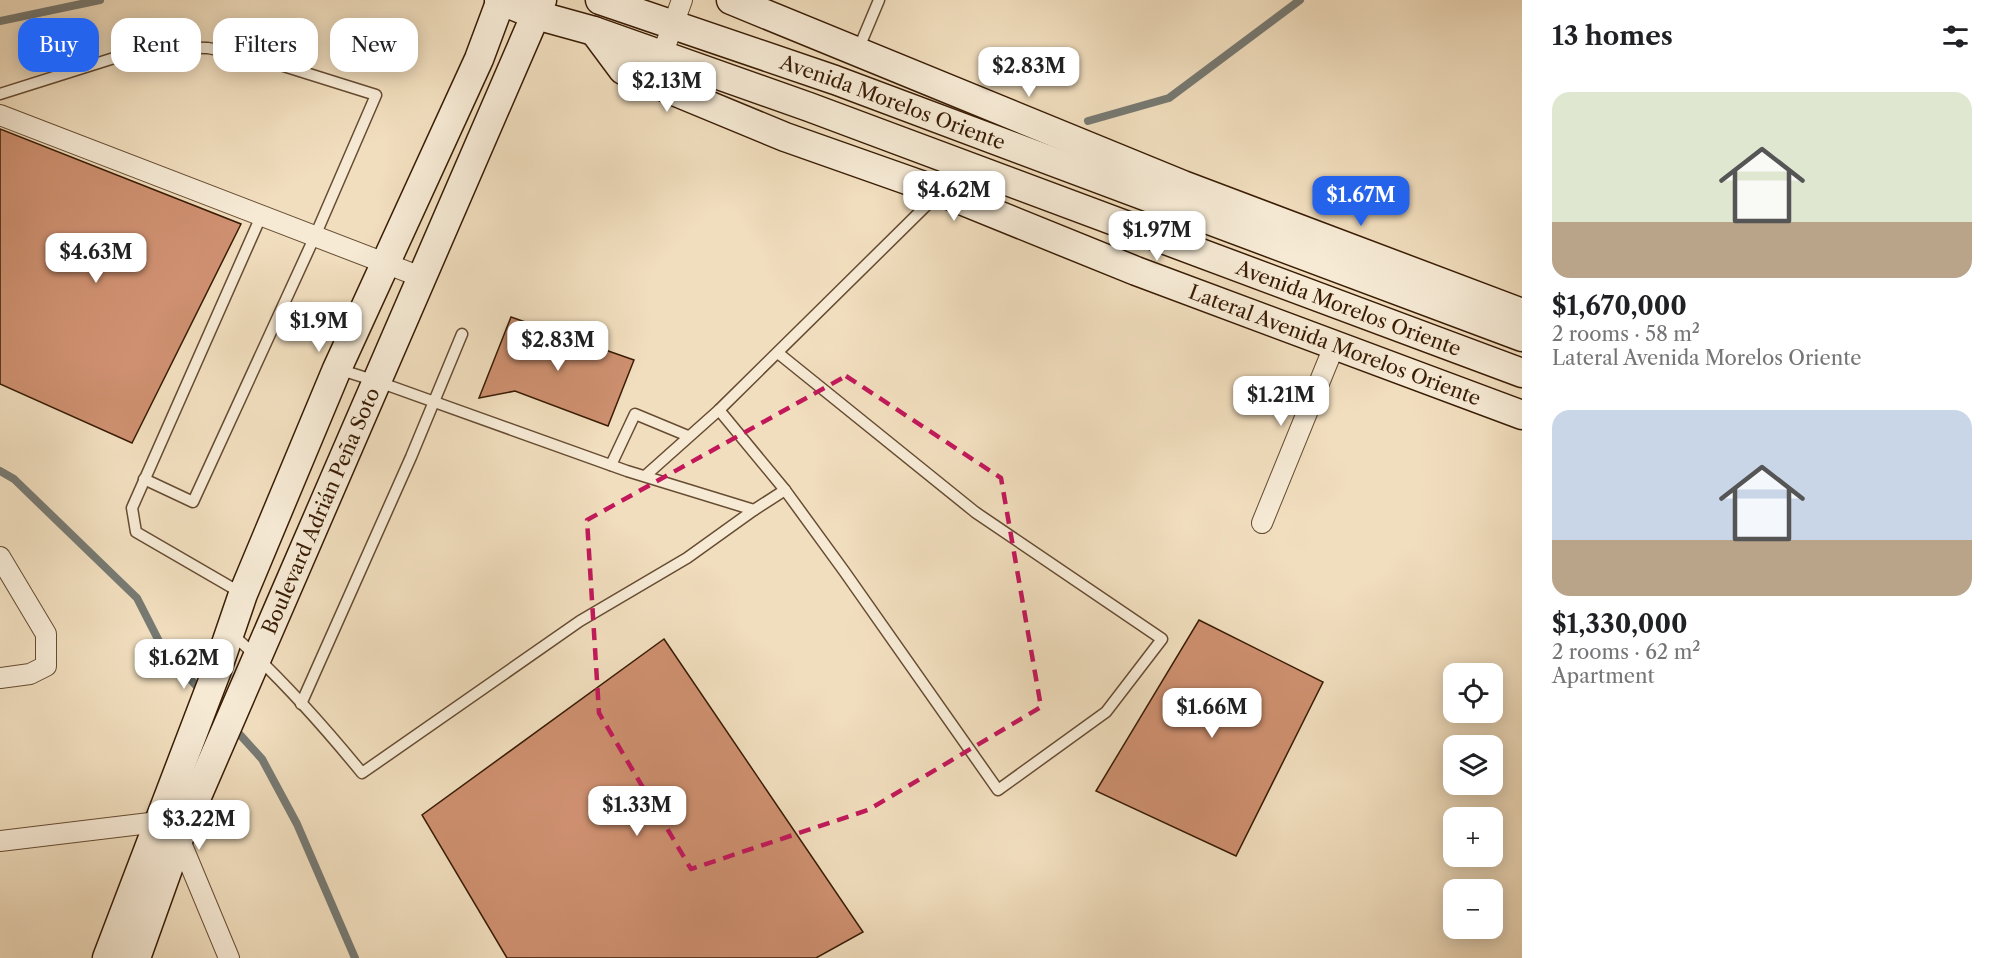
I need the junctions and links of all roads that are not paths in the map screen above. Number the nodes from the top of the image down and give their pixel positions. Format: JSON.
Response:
{"nodes":[{"id":1,"x":500,"y":0,"type":"edge"},
{"id":2,"x":731,"y":0,"type":"edge"},
{"id":3,"x":879,"y":0,"type":"edge"},
{"id":4,"x":608,"y":1,"type":"edge"},
{"id":5,"x":539,"y":7,"type":"edge"},
{"id":6,"x":678,"y":13,"type":"edge"},
{"id":7,"x":594,"y":31,"type":"junction"},
{"id":8,"x":858,"y":51,"type":"junction"},
{"id":9,"x":662,"y":55,"type":"junction"},
{"id":10,"x":0,"y":94,"type":"edge"},
{"id":11,"x":0,"y":115,"type":"edge"},
{"id":12,"x":941,"y":192,"type":"junction"},
{"id":13,"x":262,"y":214,"type":"junction"},
{"id":14,"x":315,"y":236,"type":"junction"},
{"id":15,"x":387,"y":263,"type":"junction"},
{"id":16,"x":421,"y":277,"type":"junction"},
{"id":17,"x":1522,"y":313,"type":"edge"},
{"id":18,"x":462,"y":334,"type":"dead end"},
{"id":19,"x":1522,"y":337,"type":"edge"},
{"id":20,"x":1335,"y":344,"type":"junction"},
{"id":21,"x":778,"y":353,"type":"junction"},
{"id":22,"x":337,"y":369,"type":"junction"},
{"id":23,"x":1522,"y":373,"type":"edge"},
{"id":24,"x":376,"y":381,"type":"junction"},
{"id":25,"x":433,"y":401,"type":"junction"},
{"id":26,"x":719,"y":410,"type":"junction"},
{"id":27,"x":1522,"y":415,"type":"edge"},
{"id":28,"x":688,"y":436,"type":"junction"},
{"id":29,"x":611,"y":465,"type":"junction"},
{"id":30,"x":645,"y":476,"type":"junction"},
{"id":31,"x":144,"y":479,"type":"junction"},
{"id":32,"x":785,"y":490,"type":"junction"},
{"id":33,"x":754,"y":510,"type":"junction"},
{"id":34,"x":1262,"y":523,"type":"dead end"},
{"id":35,"x":0,"y":557,"type":"edge"},
{"id":36,"x":243,"y":594,"type":"junction"},
{"id":37,"x":230,"y":632,"type":"junction"},
{"id":38,"x":252,"y":665,"type":"junction"},
{"id":39,"x":0,"y":678,"type":"edge"},
{"id":40,"x":301,"y":704,"type":"junction"},
{"id":41,"x":168,"y":830,"type":"junction"},
{"id":42,"x":0,"y":841,"type":"edge"},
{"id":43,"x":107,"y":958,"type":"edge"},
{"id":44,"x":136,"y":958,"type":"edge"},
{"id":45,"x":229,"y":958,"type":"edge"}],
"edges":[{"from":1,"to":5,"type":"main road","name":"Avenida Morelos Oriente"},
{"from":1,"to":15,"type":"main road","name":"Boulevard Adrián Peña Soto"},
{"from":2,"to":8,"type":"main road"},
{"from":3,"to":8,"type":"lane"},
{"from":4,"to":6,"type":"main road","name":"Avenida Morelos Oriente"},
{"from":5,"to":7,"type":"main road","name":"Avenida Morelos Oriente"},
{"from":5,"to":16,"type":"main road","name":"Boulevard Adrián Peña Soto"},
{"from":6,"to":9,"type":"street"},
{"from":6,"to":19,"type":"main road","name":"Avenida Morelos Oriente"},
{"from":7,"to":9,"type":"main road","name":"Avenida Morelos Oriente"},
{"from":7,"to":12,"type":"main road","name":"Lateral Avenida Morelos Oriente"},
{"from":8,"to":17,"type":"main road"},
{"from":9,"to":23,"type":"main road","name":"Avenida Morelos Oriente"},
{"from":10,"to":14,"type":"lane"},
{"from":11,"to":13,"type":"street"},
{"from":12,"to":20,"type":"main road","name":"Lateral Avenida Morelos Oriente"},
{"from":12,"to":21,"type":"lane"},
{"from":13,"to":14,"type":"street"},
{"from":13,"to":31,"type":"lane"},
{"from":14,"to":15,"type":"street"},
{"from":14,"to":31,"type":"lane"},
{"from":15,"to":16,"type":"street"},
{"from":15,"to":22,"type":"main road","name":"Boulevard Adrián Peña Soto"},
{"from":16,"to":24,"type":"main road","name":"Boulevard Adrián Peña Soto"},
{"from":18,"to":25,"type":"lane"},
{"from":20,"to":27,"type":"main road","name":"Lateral Avenida Morelos Oriente"},
{"from":20,"to":34,"type":"street"},
{"from":21,"to":26,"type":"lane"},
{"from":21,"to":32,"type":"lane"},
{"from":22,"to":24,"type":"lane"},
{"from":22,"to":36,"type":"main road","name":"Boulevard Adrián Peña Soto"},
{"from":24,"to":25,"type":"lane"},
{"from":24,"to":38,"type":"main road","name":"Boulevard Adrián Peña Soto"},
{"from":25,"to":29,"type":"lane"},
{"from":25,"to":40,"type":"lane"},
{"from":26,"to":28,"type":"lane"},
{"from":26,"to":32,"type":"lane"},
{"from":28,"to":29,"type":"lane"},
{"from":28,"to":30,"type":"lane"},
{"from":29,"to":30,"type":"lane"},
{"from":30,"to":33,"type":"lane"},
{"from":31,"to":36,"type":"lane"},
{"from":32,"to":33,"type":"lane"},
{"from":33,"to":40,"type":"lane"},
{"from":35,"to":39,"type":"street"},
{"from":36,"to":37,"type":"main road","name":"Boulevard Adrián Peña Soto"},
{"from":37,"to":38,"type":"lane"},
{"from":37,"to":41,"type":"main road","name":"Boulevard Adrián Peña Soto"},
{"from":38,"to":40,"type":"lane"},
{"from":38,"to":41,"type":"main road","name":"Boulevard Adrián Peña Soto"},
{"from":41,"to":42,"type":"street"},
{"from":41,"to":43,"type":"main road","name":"Boulevard Adrián Peña Soto"},
{"from":41,"to":44,"type":"main road","name":"Boulevard Adrián Peña Soto"},
{"from":41,"to":45,"type":"street"}]}
